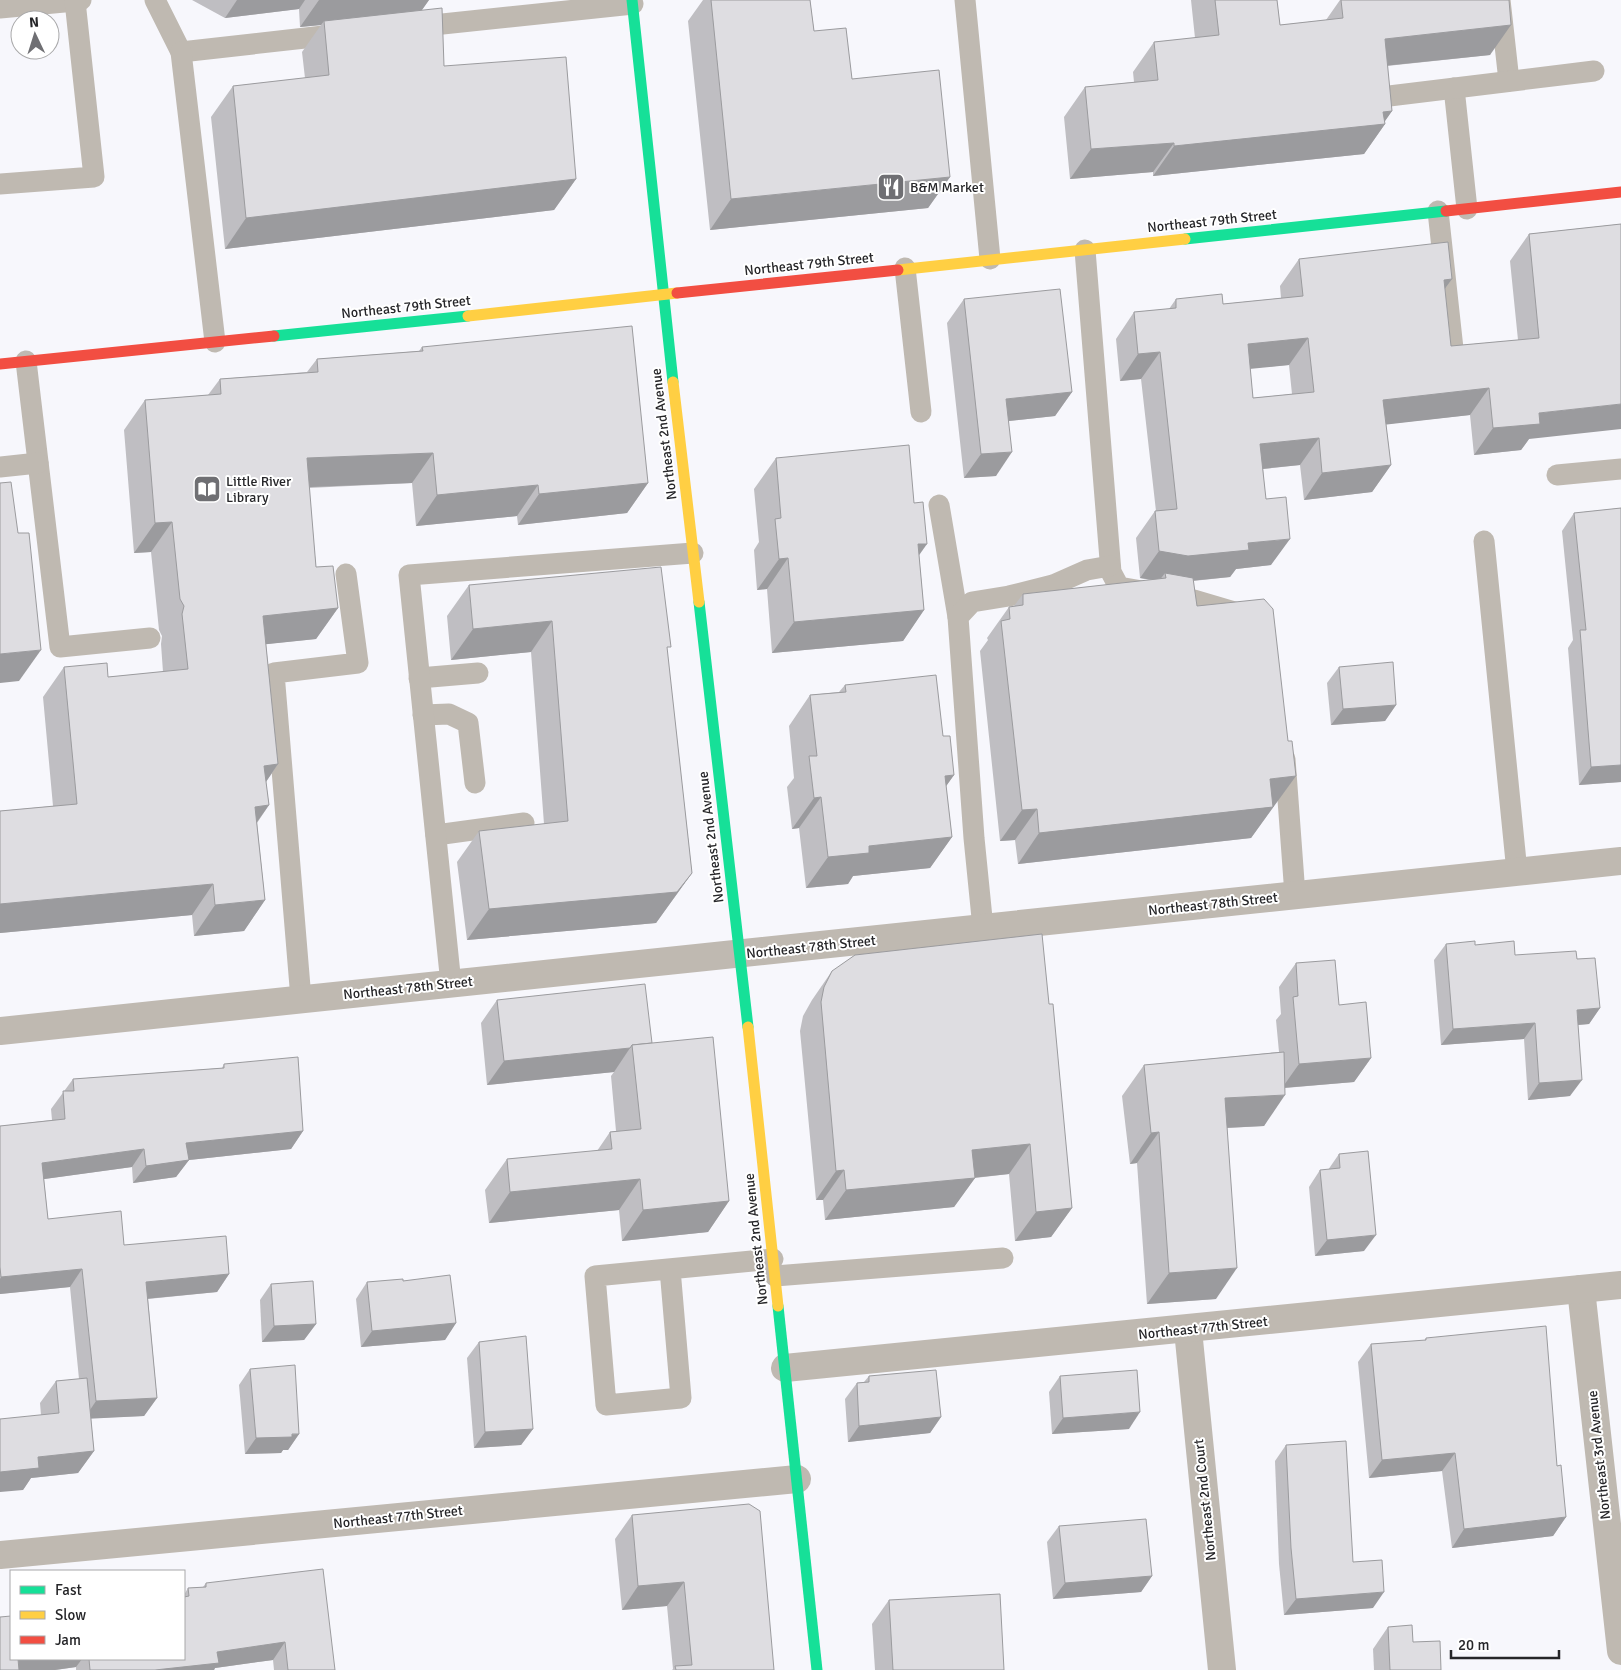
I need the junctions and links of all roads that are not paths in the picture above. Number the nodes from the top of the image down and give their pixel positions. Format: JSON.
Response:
{"nodes":[{"id":1,"x":81,"y":0,"type":"edge"},
{"id":2,"x":155,"y":0,"type":"edge"},
{"id":3,"x":965,"y":0,"type":"edge"},
{"id":4,"x":1500,"y":0,"type":"edge"},
{"id":5,"x":76,"y":1,"type":"edge"},
{"id":6,"x":632,"y":2,"type":"edge"},
{"id":7,"x":0,"y":8,"type":"edge"},
{"id":8,"x":395,"y":29,"type":"edge"},
{"id":9,"x":366,"y":32,"type":"edge"},
{"id":10,"x":181,"y":52,"type":"junction"},
{"id":11,"x":1594,"y":71,"type":"dead end"},
{"id":12,"x":1509,"y":82,"type":"junction"},
{"id":13,"x":1454,"y":88,"type":"junction"},
{"id":14,"x":1381,"y":97,"type":"edge"},
{"id":15,"x":0,"y":184,"type":"edge"},
{"id":16,"x":1621,"y":192,"type":"edge"},
{"id":17,"x":1467,"y":209,"type":"junction"},
{"id":18,"x":1438,"y":211,"type":"junction"},
{"id":19,"x":1085,"y":250,"type":"junction"},
{"id":20,"x":990,"y":259,"type":"junction"},
{"id":21,"x":905,"y":268,"type":"junction"},
{"id":22,"x":663,"y":295,"type":"junction"},
{"id":23,"x":214,"y":342,"type":"junction"},
{"id":24,"x":1454,"y":358,"type":"edge"},
{"id":25,"x":26,"y":361,"type":"junction"},
{"id":26,"x":0,"y":364,"type":"edge"},
{"id":27,"x":921,"y":412,"type":"dead end"},
{"id":28,"x":38,"y":463,"type":"junction"},
{"id":29,"x":0,"y":467,"type":"edge"},
{"id":30,"x":1621,"y":469,"type":"edge"},
{"id":31,"x":1557,"y":476,"type":"dead end"},
{"id":32,"x":938,"y":505,"type":"dead end"},
{"id":33,"x":1484,"y":541,"type":"dead end"},
{"id":34,"x":693,"y":553,"type":"junction"},
{"id":35,"x":1110,"y":566,"type":"junction"},
{"id":36,"x":346,"y":574,"type":"dead end"},
{"id":37,"x":958,"y":616,"type":"junction"},
{"id":38,"x":1252,"y":622,"type":"edge"},
{"id":39,"x":150,"y":638,"type":"dead end"},
{"id":40,"x":478,"y":673,"type":"dead end"},
{"id":41,"x":419,"y":678,"type":"junction"},
{"id":42,"x":423,"y":716,"type":"junction"},
{"id":43,"x":1283,"y":734,"type":"edge"},
{"id":44,"x":475,"y":783,"type":"dead end"},
{"id":45,"x":524,"y":823,"type":"dead end"},
{"id":46,"x":436,"y":835,"type":"junction"},
{"id":47,"x":1621,"y":861,"type":"edge"},
{"id":48,"x":1517,"y":872,"type":"junction"},
{"id":49,"x":1295,"y":895,"type":"junction"},
{"id":50,"x":983,"y":928,"type":"junction"},
{"id":51,"x":740,"y":955,"type":"junction"},
{"id":52,"x":451,"y":984,"type":"junction"},
{"id":53,"x":301,"y":1000,"type":"junction"},
{"id":54,"x":0,"y":1031,"type":"edge"},
{"id":55,"x":1002,"y":1258,"type":"dead end"},
{"id":56,"x":774,"y":1268,"type":"junction"},
{"id":57,"x":670,"y":1269,"type":"junction"},
{"id":58,"x":1621,"y":1285,"type":"edge"},
{"id":59,"x":1581,"y":1289,"type":"junction"},
{"id":60,"x":1188,"y":1330,"type":"junction"},
{"id":61,"x":785,"y":1368,"type":"junction"},
{"id":62,"x":797,"y":1479,"type":"junction"},
{"id":63,"x":0,"y":1555,"type":"edge"},
{"id":64,"x":1621,"y":1651,"type":"edge"},
{"id":65,"x":817,"y":1670,"type":"edge"},
{"id":66,"x":1222,"y":1670,"type":"edge"}],
"edges":[{"from":1,"to":5,"type":"lane"},
{"from":2,"to":10,"type":"lane"},
{"from":3,"to":20,"type":"lane"},
{"from":4,"to":12,"type":"lane"},
{"from":5,"to":7,"type":"lane"},
{"from":5,"to":15,"type":"lane"},
{"from":6,"to":8,"type":"lane"},
{"from":6,"to":22,"type":"main road","name":"Northeast 2nd Avenue"},
{"from":9,"to":10,"type":"lane"},
{"from":10,"to":23,"type":"lane"},
{"from":11,"to":12,"type":"lane"},
{"from":12,"to":13,"type":"lane"},
{"from":13,"to":14,"type":"lane"},
{"from":13,"to":17,"type":"lane"},
{"from":16,"to":17,"type":"main road","name":"Northeast 79th Street"},
{"from":17,"to":18,"type":"main road","name":"Northeast 79th Street"},
{"from":18,"to":19,"type":"main road","name":"Northeast 79th Street"},
{"from":18,"to":24,"type":"lane"},
{"from":19,"to":20,"type":"main road","name":"Northeast 79th Street"},
{"from":19,"to":35,"type":"lane"},
{"from":20,"to":21,"type":"main road","name":"Northeast 79th Street"},
{"from":21,"to":22,"type":"main road","name":"Northeast 79th Street"},
{"from":21,"to":27,"type":"lane"},
{"from":22,"to":23,"type":"main road","name":"Northeast 79th Street"},
{"from":22,"to":34,"type":"main road","name":"Northeast 2nd Avenue"},
{"from":23,"to":25,"type":"main road","name":"Northeast 79th Street"},
{"from":25,"to":26,"type":"main road","name":"Northeast 79th Street"},
{"from":25,"to":28,"type":"lane"},
{"from":28,"to":29,"type":"lane"},
{"from":28,"to":39,"type":"lane"},
{"from":30,"to":31,"type":"lane"},
{"from":32,"to":37,"type":"lane"},
{"from":33,"to":48,"type":"lane"},
{"from":34,"to":41,"type":"lane"},
{"from":34,"to":51,"type":"main road","name":"Northeast 2nd Avenue"},
{"from":35,"to":37,"type":"lane"},
{"from":35,"to":38,"type":"lane"},
{"from":36,"to":53,"type":"lane"},
{"from":37,"to":50,"type":"lane"},
{"from":40,"to":41,"type":"lane"},
{"from":41,"to":42,"type":"lane"},
{"from":42,"to":44,"type":"lane"},
{"from":42,"to":46,"type":"lane"},
{"from":43,"to":49,"type":"lane"},
{"from":45,"to":46,"type":"lane"},
{"from":46,"to":52,"type":"lane"},
{"from":47,"to":48,"type":"street","name":"Northeast 78th Street"},
{"from":48,"to":49,"type":"street","name":"Northeast 78th Street"},
{"from":49,"to":50,"type":"street","name":"Northeast 78th Street"},
{"from":50,"to":51,"type":"street","name":"Northeast 78th Street"},
{"from":51,"to":52,"type":"street","name":"Northeast 78th Street"},
{"from":51,"to":56,"type":"main road","name":"Northeast 2nd Avenue"},
{"from":52,"to":53,"type":"street","name":"Northeast 78th Street"},
{"from":53,"to":54,"type":"street","name":"Northeast 78th Street"},
{"from":55,"to":56,"type":"lane"},
{"from":56,"to":57,"type":"lane"},
{"from":56,"to":61,"type":"main road","name":"Northeast 2nd Avenue"},
{"from":57,"to":57,"type":"lane"},
{"from":58,"to":59,"type":"street","name":"Northeast 77th Street"},
{"from":59,"to":60,"type":"street","name":"Northeast 77th Street"},
{"from":59,"to":64,"type":"street","name":"Northeast 3rd Avenue"},
{"from":60,"to":61,"type":"street","name":"Northeast 77th Street"},
{"from":60,"to":66,"type":"street","name":"Northeast 2nd Court"},
{"from":61,"to":62,"type":"main road","name":"Northeast 2nd Avenue"},
{"from":62,"to":63,"type":"street","name":"Northeast 77th Street"},
{"from":62,"to":65,"type":"main road","name":"Northeast 2nd Avenue"}]}
